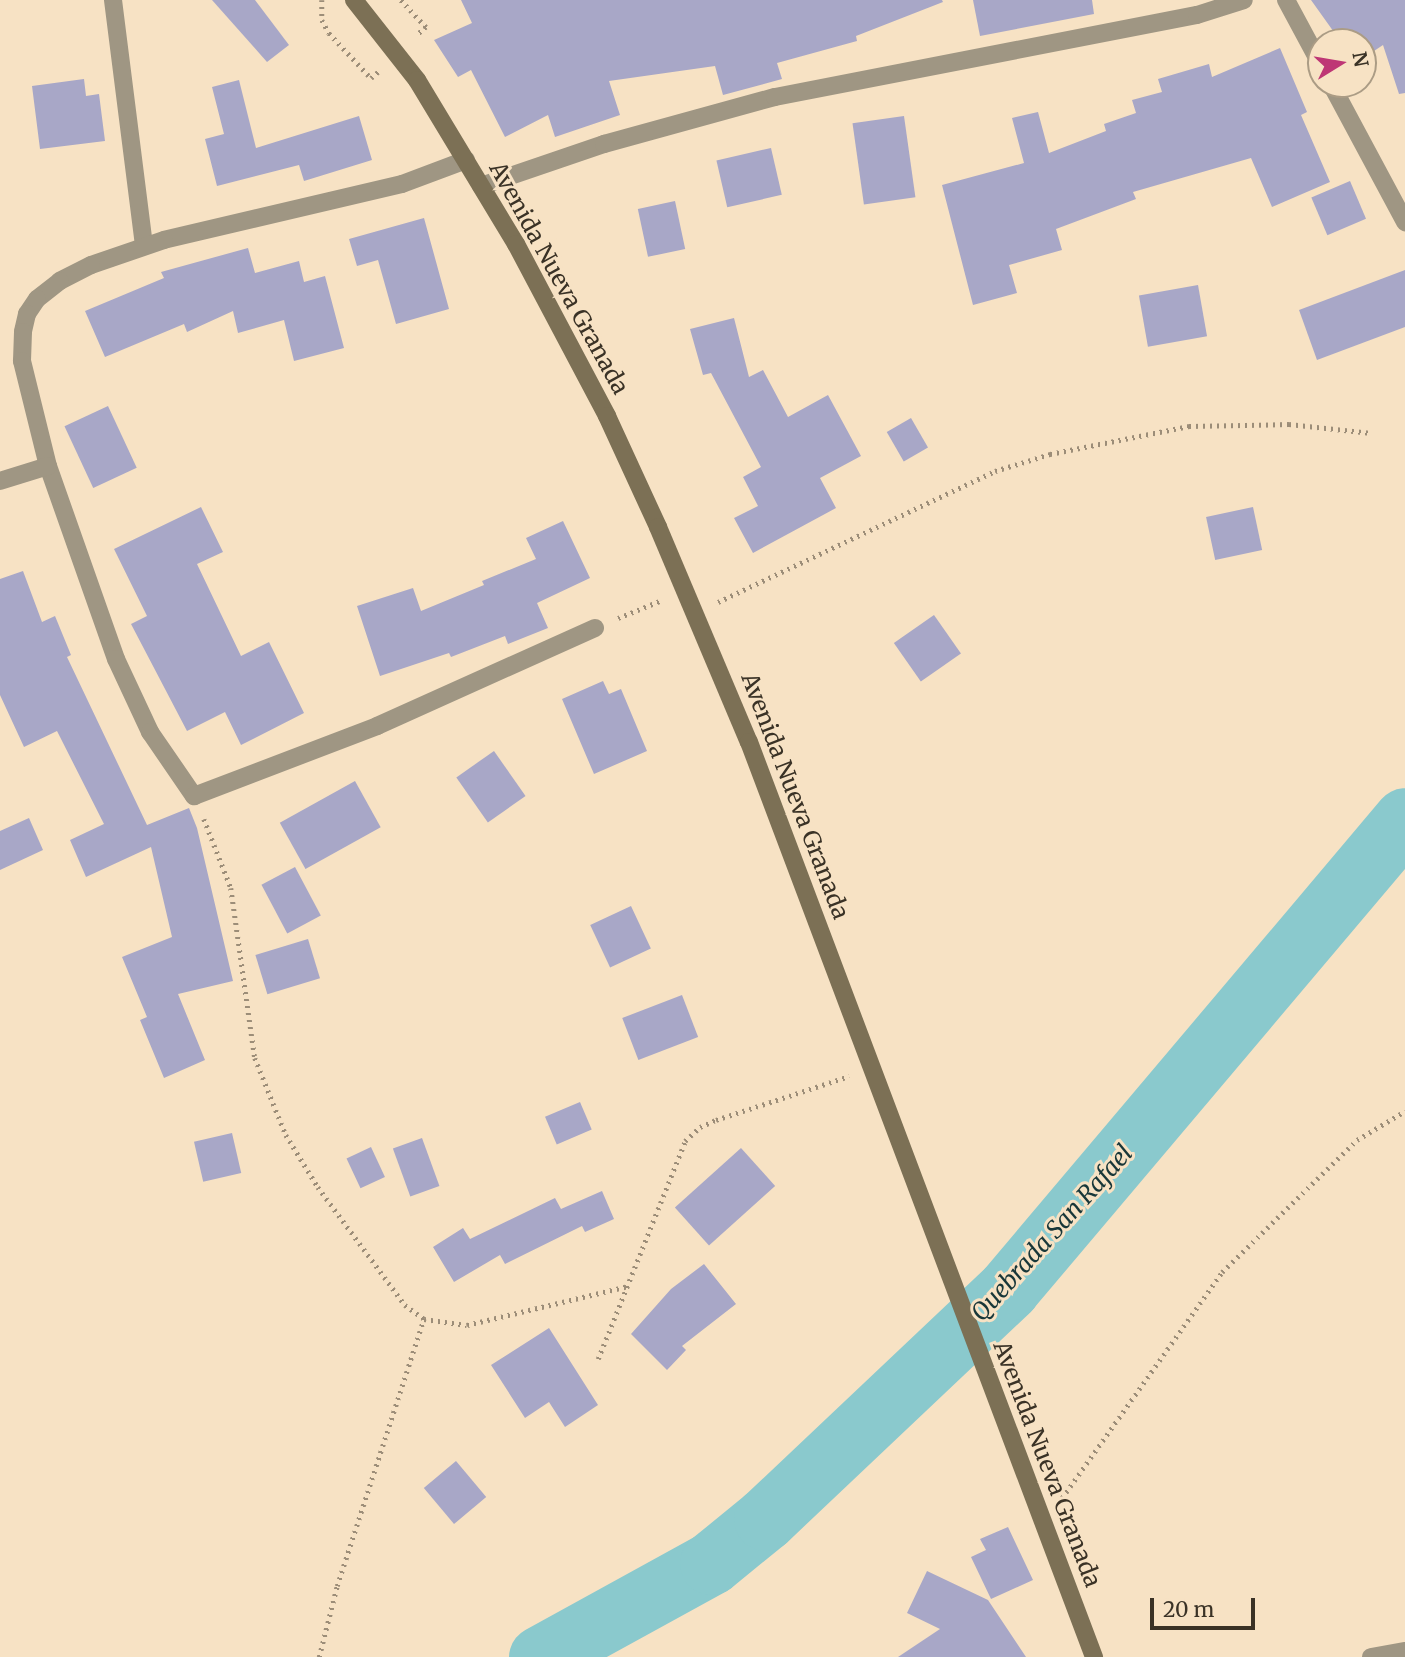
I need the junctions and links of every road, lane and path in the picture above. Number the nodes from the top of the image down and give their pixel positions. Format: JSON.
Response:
{"nodes":[{"id":1,"x":113,"y":0,"type":"edge"},
{"id":2,"x":322,"y":0,"type":"edge"},
{"id":3,"x":354,"y":0,"type":"edge"},
{"id":4,"x":401,"y":0,"type":"edge"},
{"id":5,"x":1244,"y":0,"type":"edge"},
{"id":6,"x":1286,"y":0,"type":"edge"},
{"id":7,"x":426,"y":27,"type":"dead end"},
{"id":8,"x":1307,"y":39,"type":"edge"},
{"id":9,"x":371,"y":78,"type":"dead end"},
{"id":10,"x":1339,"y":98,"type":"edge"},
{"id":11,"x":466,"y":160,"type":"junction"},
{"id":12,"x":481,"y":186,"type":"junction"},
{"id":13,"x":1405,"y":222,"type":"edge"},
{"id":14,"x":144,"y":246,"type":"junction"},
{"id":15,"x":1372,"y":433,"type":"dead end"},
{"id":16,"x":48,"y":466,"type":"junction"},
{"id":17,"x":0,"y":481,"type":"edge"},
{"id":18,"x":685,"y":590,"type":"junction"},
{"id":19,"x":695,"y":613,"type":"junction"},
{"id":20,"x":595,"y":628,"type":"joint"},
{"id":21,"x":194,"y":796,"type":"junction"},
{"id":22,"x":873,"y":1068,"type":"junction"},
{"id":23,"x":1405,"y":1111,"type":"edge"},
{"id":24,"x":628,"y":1286,"type":"junction"},
{"id":25,"x":424,"y":1319,"type":"junction"},
{"id":26,"x":598,"y":1359,"type":"dead end"},
{"id":27,"x":1044,"y":1525,"type":"junction"},
{"id":28,"x":1405,"y":1651,"type":"edge"},
{"id":29,"x":319,"y":1657,"type":"edge"},
{"id":30,"x":1094,"y":1657,"type":"edge"},
{"id":31,"x":1371,"y":1657,"type":"edge"}],
"edges":[{"from":1,"to":14,"type":"street"},
{"from":2,"to":9,"type":"path"},
{"from":3,"to":11,"type":"street","name":"Avenida Nueva Granada"},
{"from":4,"to":7,"type":"path"},
{"from":5,"to":12,"type":"street"},
{"from":6,"to":8,"type":"street"},
{"from":10,"to":13,"type":"street"},
{"from":11,"to":12,"type":"street","name":"Avenida Nueva Granada"},
{"from":11,"to":14,"type":"street"},
{"from":12,"to":18,"type":"street","name":"Avenida Nueva Granada"},
{"from":14,"to":16,"type":"street"},
{"from":15,"to":19,"type":"path"},
{"from":16,"to":17,"type":"street"},
{"from":16,"to":21,"type":"street"},
{"from":18,"to":19,"type":"street","name":"Avenida Nueva Granada"},
{"from":18,"to":20,"type":"path"},
{"from":19,"to":22,"type":"street","name":"Avenida Nueva Granada"},
{"from":20,"to":21,"type":"street"},
{"from":21,"to":25,"type":"path"},
{"from":22,"to":24,"type":"path"},
{"from":22,"to":27,"type":"street","name":"Avenida Nueva Granada"},
{"from":23,"to":27,"type":"path"},
{"from":24,"to":25,"type":"path"},
{"from":24,"to":26,"type":"path"},
{"from":25,"to":29,"type":"path"},
{"from":27,"to":30,"type":"street","name":"Avenida Nueva Granada"},
{"from":28,"to":31,"type":"street"}]}
